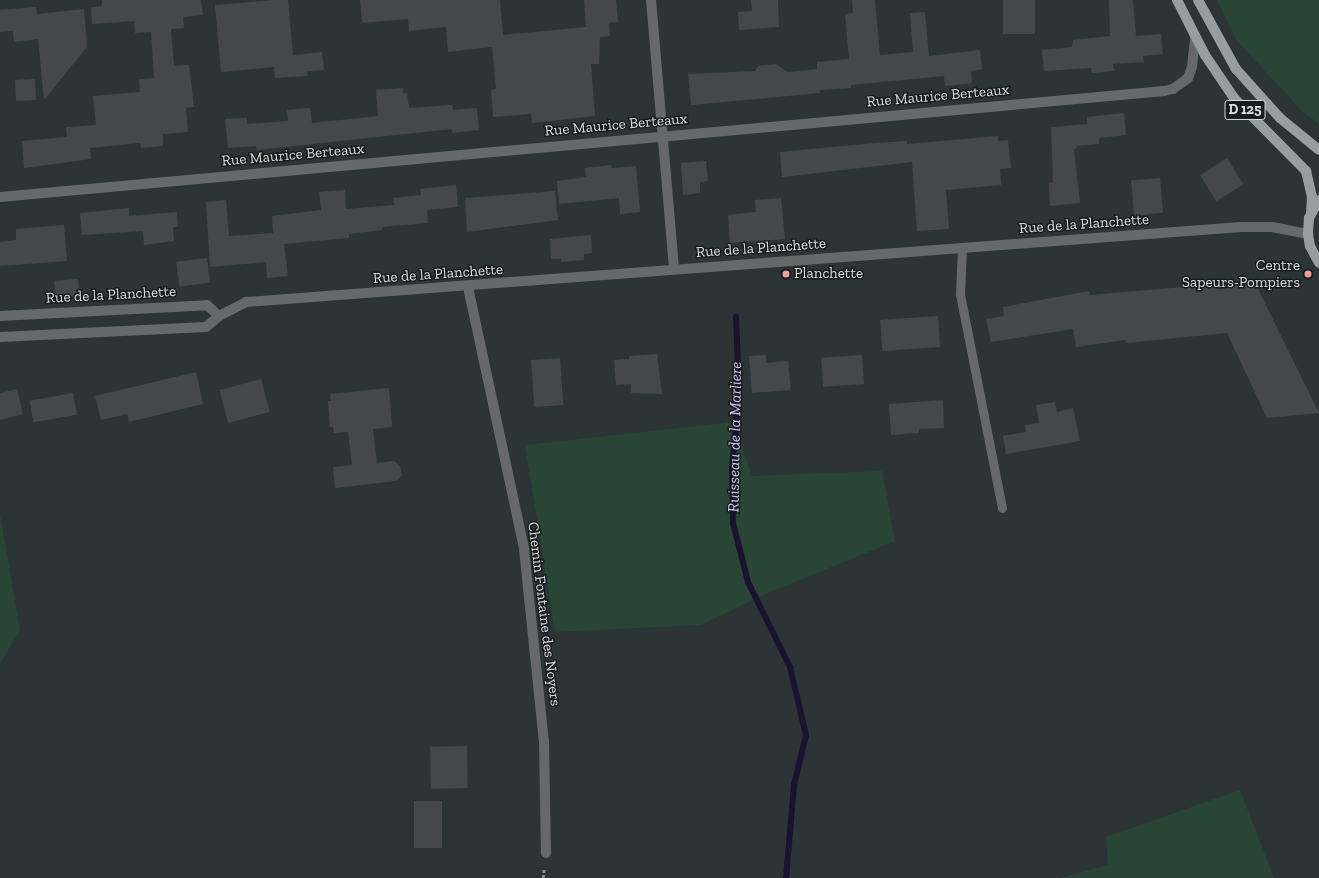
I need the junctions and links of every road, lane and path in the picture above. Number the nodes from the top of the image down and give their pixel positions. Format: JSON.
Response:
{"nodes":[{"id":1,"x":651,"y":0,"type":"edge"},
{"id":2,"x":1177,"y":0,"type":"edge"},
{"id":3,"x":1198,"y":0,"type":"edge"},
{"id":4,"x":1195,"y":36,"type":"junction"},
{"id":5,"x":663,"y":135,"type":"junction"},
{"id":6,"x":1319,"y":150,"type":"edge"},
{"id":7,"x":0,"y":197,"type":"edge"},
{"id":8,"x":1319,"y":200,"type":"edge"},
{"id":9,"x":1311,"y":214,"type":"junction"},
{"id":10,"x":1308,"y":234,"type":"junction"},
{"id":11,"x":962,"y":248,"type":"junction"},
{"id":12,"x":1319,"y":263,"type":"edge"},
{"id":13,"x":674,"y":269,"type":"junction"},
{"id":14,"x":468,"y":287,"type":"junction"},
{"id":15,"x":0,"y":316,"type":"edge"},
{"id":16,"x":219,"y":316,"type":"junction"},
{"id":17,"x":0,"y":337,"type":"edge"},
{"id":18,"x":1002,"y":508,"type":"dead end"},
{"id":19,"x":546,"y":853,"type":"dead end"}],
"edges":[{"from":1,"to":5,"type":"street"},
{"from":2,"to":4,"type":"main road","number":"D 125"},
{"from":3,"to":6,"type":"main road","number":"D 125"},
{"from":4,"to":5,"type":"street","name":"Rue Maurice Berteaux"},
{"from":4,"to":9,"type":"main road","number":"D 125"},
{"from":5,"to":7,"type":"street","name":"Rue Maurice Berteaux"},
{"from":5,"to":13,"type":"street"},
{"from":8,"to":9,"type":"main road"},
{"from":9,"to":10,"type":"main road"},
{"from":10,"to":11,"type":"street","name":"Rue de la Planchette"},
{"from":10,"to":12,"type":"main road"},
{"from":11,"to":13,"type":"street","name":"Rue de la Planchette"},
{"from":11,"to":18,"type":"lane"},
{"from":13,"to":14,"type":"street","name":"Rue de la Planchette"},
{"from":14,"to":16,"type":"street","name":"Rue de la Planchette"},
{"from":14,"to":19,"type":"street","name":"Chemin Fontaine des Noyers"},
{"from":15,"to":16,"type":"street","name":"Rue de la Planchette"},
{"from":16,"to":17,"type":"street","name":"Rue de la Planchette"}]}
